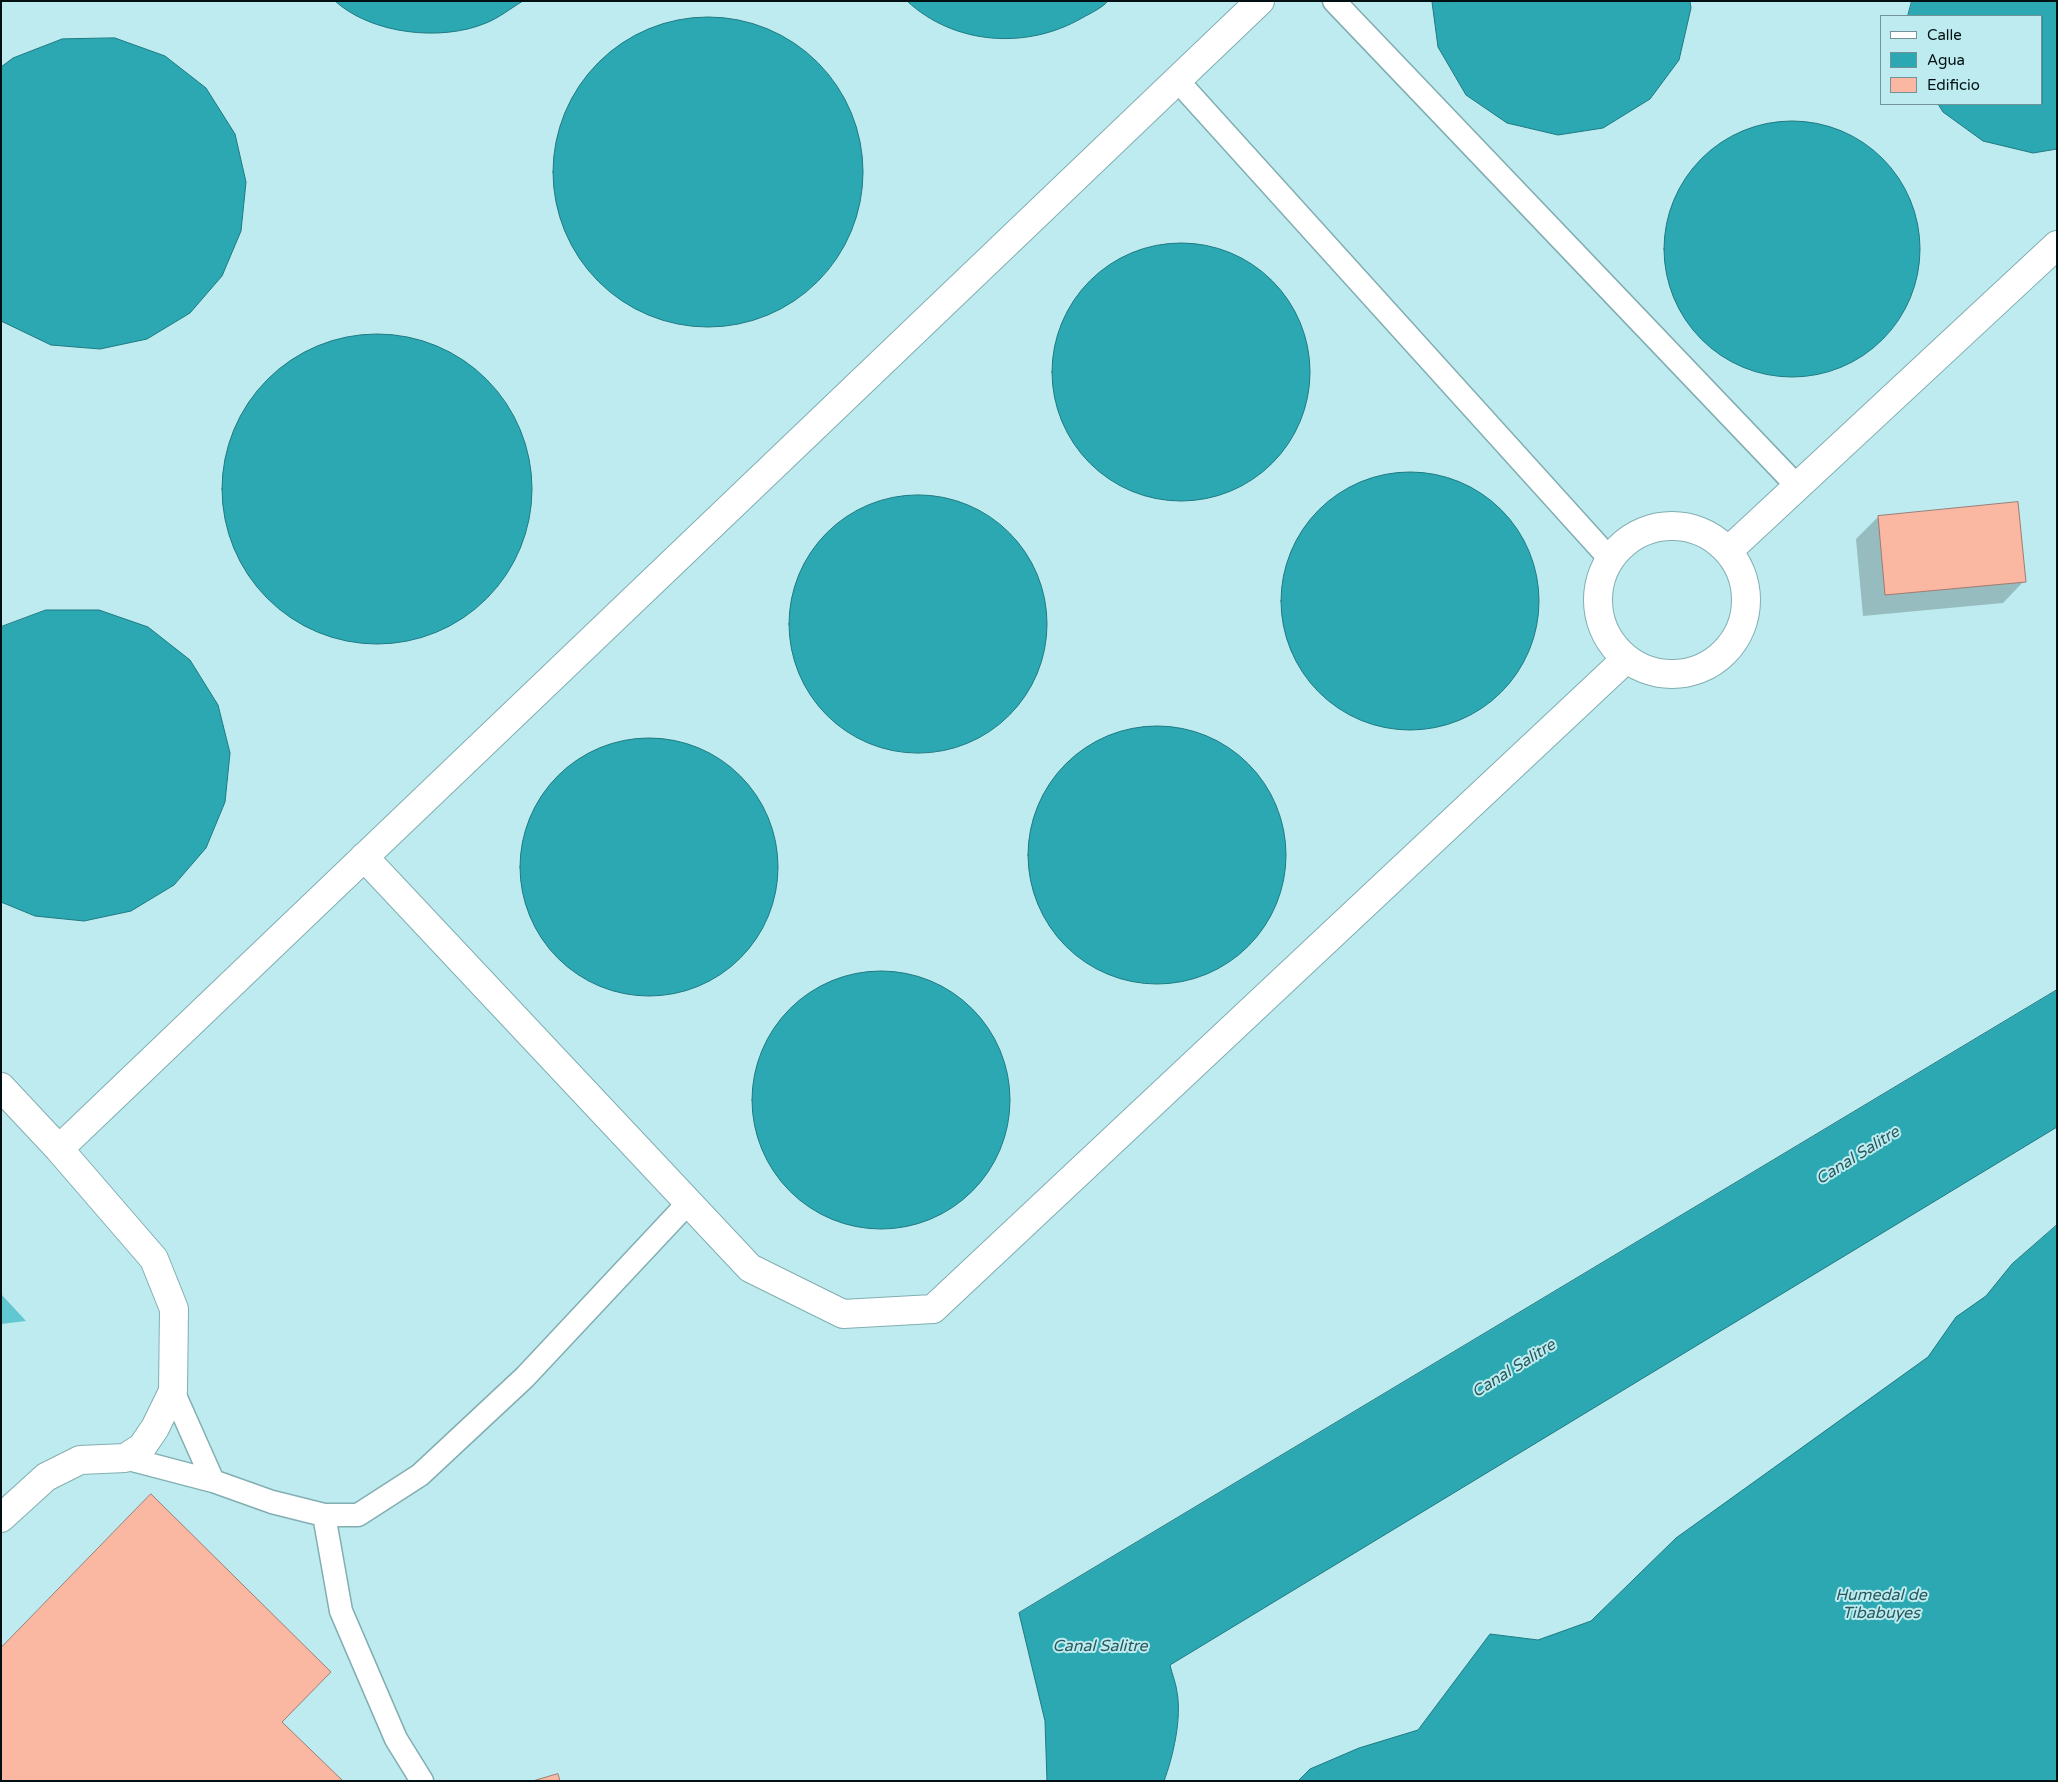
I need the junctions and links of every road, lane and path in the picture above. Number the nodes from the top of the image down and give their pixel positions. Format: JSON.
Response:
{"nodes":[{"id":1,"x":1260,"y":1,"type":"edge"},
{"id":2,"x":1334,"y":1,"type":"edge"},
{"id":3,"x":1177,"y":80,"type":"junction"},
{"id":4,"x":2057,"y":245,"type":"edge"},
{"id":5,"x":1797,"y":486,"type":"junction"},
{"id":6,"x":1728,"y":551,"type":"junction"},
{"id":7,"x":1610,"y":559,"type":"junction"},
{"id":8,"x":1626,"y":659,"type":"junction"},
{"id":9,"x":364,"y":857,"type":"junction"},
{"id":10,"x":1,"y":1087,"type":"edge"},
{"id":11,"x":59,"y":1149,"type":"junction"},
{"id":12,"x":688,"y":1203,"type":"junction"},
{"id":13,"x":172,"y":1391,"type":"junction"},
{"id":14,"x":125,"y":1458,"type":"junction"},
{"id":15,"x":213,"y":1481,"type":"junction"},
{"id":16,"x":324,"y":1515,"type":"junction"},
{"id":17,"x":1,"y":1518,"type":"edge"},
{"id":18,"x":422,"y":1781,"type":"edge"}],
"edges":[{"from":1,"to":3,"type":"street"},
{"from":2,"to":5,"type":"lane"},
{"from":3,"to":7,"type":"lane"},
{"from":3,"to":9,"type":"street"},
{"from":4,"to":5,"type":"street"},
{"from":5,"to":6,"type":"street"},
{"from":6,"to":7,"type":"street"},
{"from":6,"to":8,"type":"street"},
{"from":7,"to":8,"type":"street"},
{"from":8,"to":12,"type":"street"},
{"from":9,"to":11,"type":"street"},
{"from":9,"to":12,"type":"street"},
{"from":10,"to":11,"type":"street"},
{"from":11,"to":13,"type":"street"},
{"from":12,"to":16,"type":"lane"},
{"from":13,"to":14,"type":"street"},
{"from":13,"to":15,"type":"lane"},
{"from":14,"to":15,"type":"lane"},
{"from":14,"to":17,"type":"street"},
{"from":15,"to":16,"type":"lane"},
{"from":16,"to":18,"type":"lane"}]}
